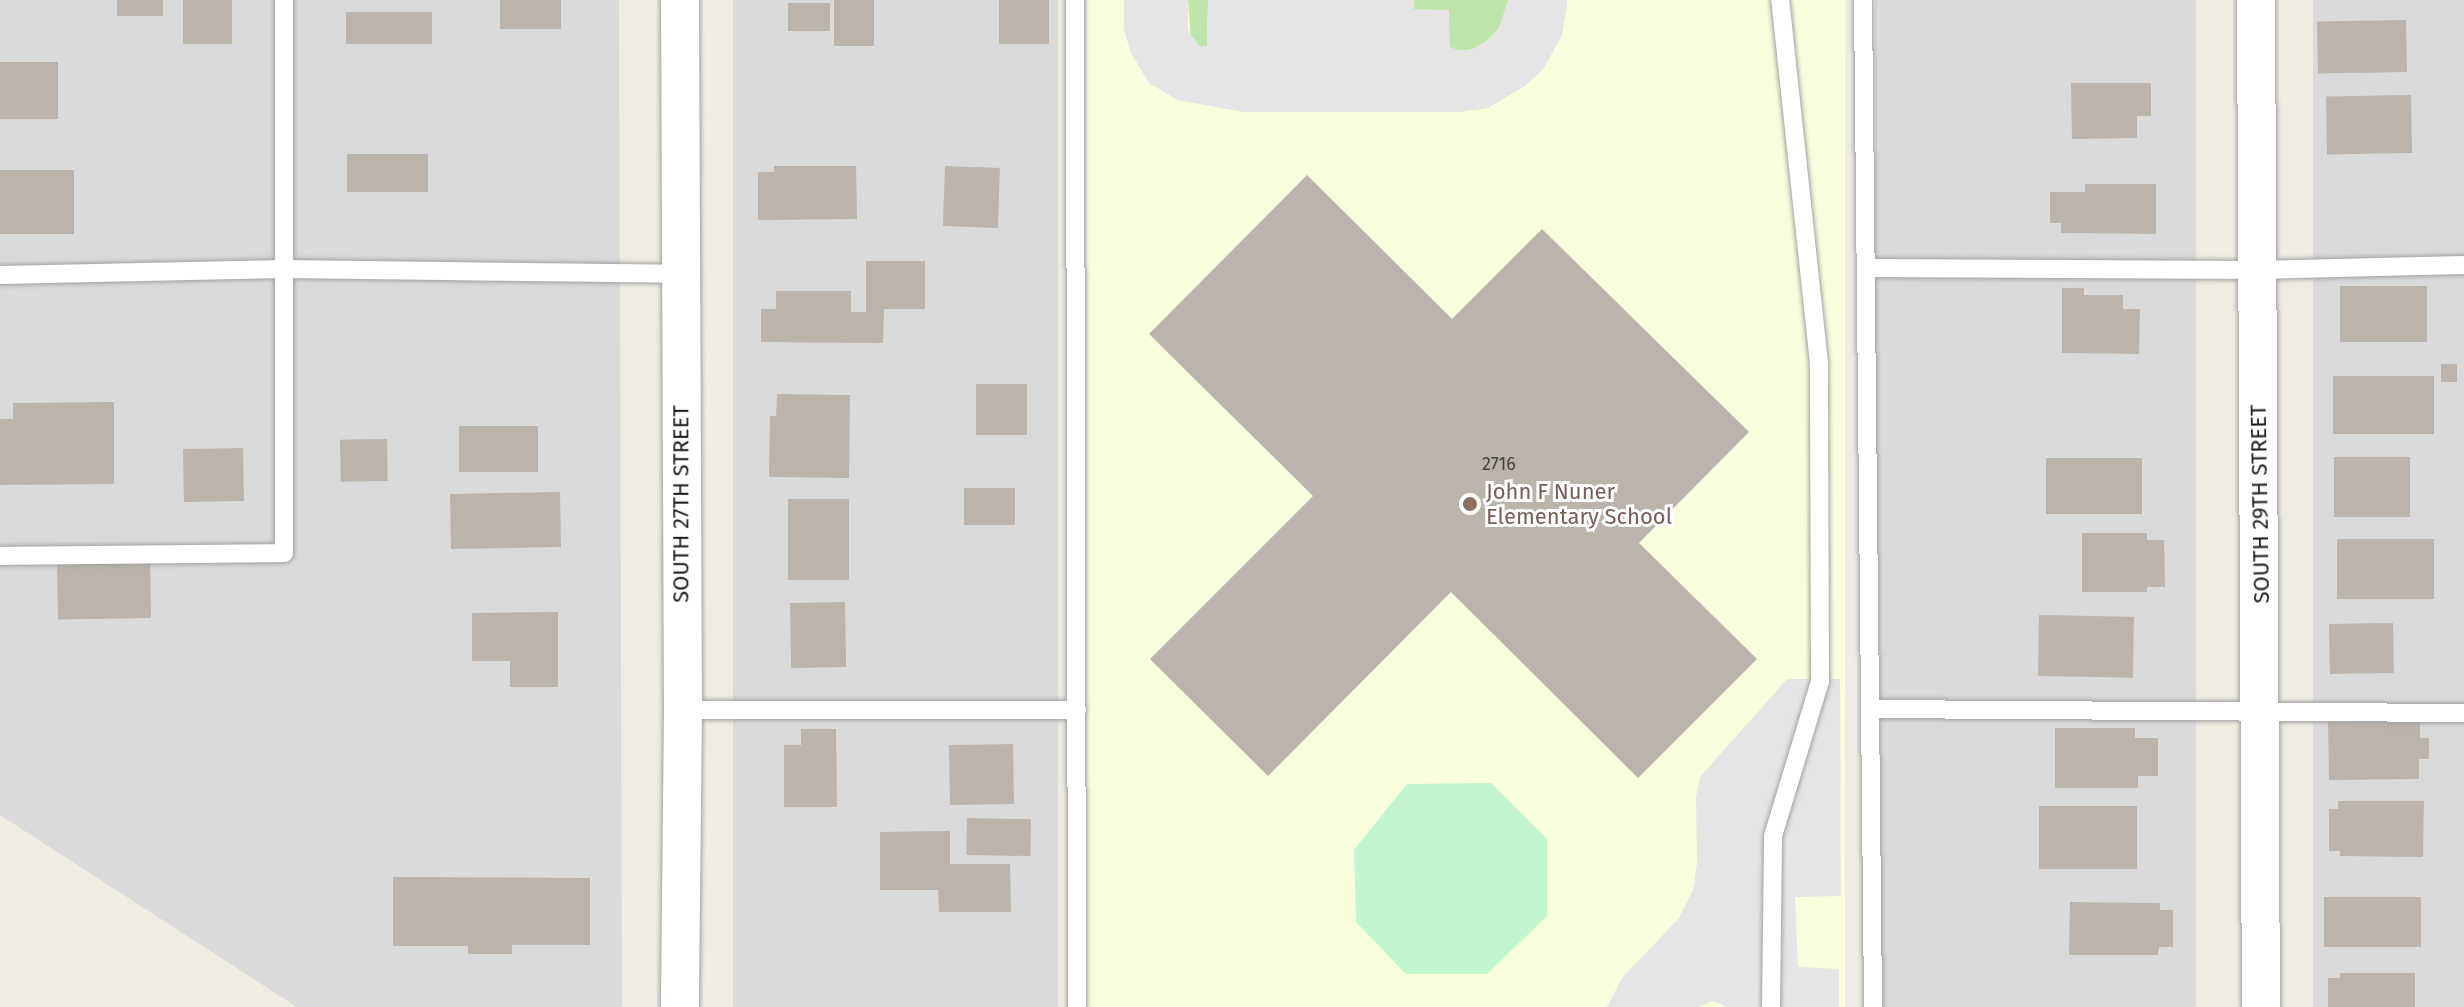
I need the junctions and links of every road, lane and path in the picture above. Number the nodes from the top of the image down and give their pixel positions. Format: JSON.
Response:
{"nodes":[{"id":1,"x":284,"y":0,"type":"edge"},
{"id":2,"x":680,"y":0,"type":"edge"},
{"id":3,"x":1075,"y":0,"type":"edge"},
{"id":4,"x":1780,"y":0,"type":"edge"},
{"id":5,"x":1863,"y":0,"type":"edge"},
{"id":6,"x":2256,"y":0,"type":"edge"},
{"id":7,"x":2464,"y":265,"type":"edge"},
{"id":8,"x":1866,"y":268,"type":"junction"},
{"id":9,"x":284,"y":269,"type":"junction"},
{"id":10,"x":2257,"y":270,"type":"junction"},
{"id":11,"x":680,"y":274,"type":"junction"},
{"id":12,"x":0,"y":275,"type":"edge"},
{"id":13,"x":0,"y":556,"type":"edge"},
{"id":14,"x":1871,"y":709,"type":"junction"},
{"id":15,"x":683,"y":710,"type":"junction"},
{"id":16,"x":1077,"y":710,"type":"junction"},
{"id":17,"x":2262,"y":711,"type":"junction"},
{"id":18,"x":2464,"y":713,"type":"edge"},
{"id":19,"x":680,"y":1007,"type":"edge"},
{"id":20,"x":1077,"y":1007,"type":"edge"},
{"id":21,"x":1771,"y":1007,"type":"edge"},
{"id":22,"x":1873,"y":1007,"type":"edge"},
{"id":23,"x":2261,"y":1007,"type":"edge"}],
"edges":[{"from":1,"to":9,"type":"lane"},
{"from":2,"to":11,"type":"street","name":"SOUTH 27TH STREET"},
{"from":3,"to":16,"type":"lane"},
{"from":4,"to":21,"type":"lane"},
{"from":5,"to":8,"type":"lane"},
{"from":6,"to":10,"type":"street","name":"SOUTH 29TH STREET"},
{"from":7,"to":10,"type":"lane"},
{"from":8,"to":10,"type":"lane"},
{"from":8,"to":14,"type":"lane"},
{"from":9,"to":11,"type":"lane"},
{"from":9,"to":12,"type":"lane"},
{"from":9,"to":13,"type":"lane"},
{"from":10,"to":17,"type":"street","name":"SOUTH 29TH STREET"},
{"from":11,"to":15,"type":"street","name":"SOUTH 27TH STREET"},
{"from":14,"to":17,"type":"lane"},
{"from":14,"to":22,"type":"lane"},
{"from":15,"to":16,"type":"lane"},
{"from":15,"to":19,"type":"street","name":"SOUTH 27TH STREET"},
{"from":16,"to":20,"type":"lane"},
{"from":17,"to":18,"type":"lane"},
{"from":17,"to":23,"type":"street","name":"SOUTH 29TH STREET"}]}
